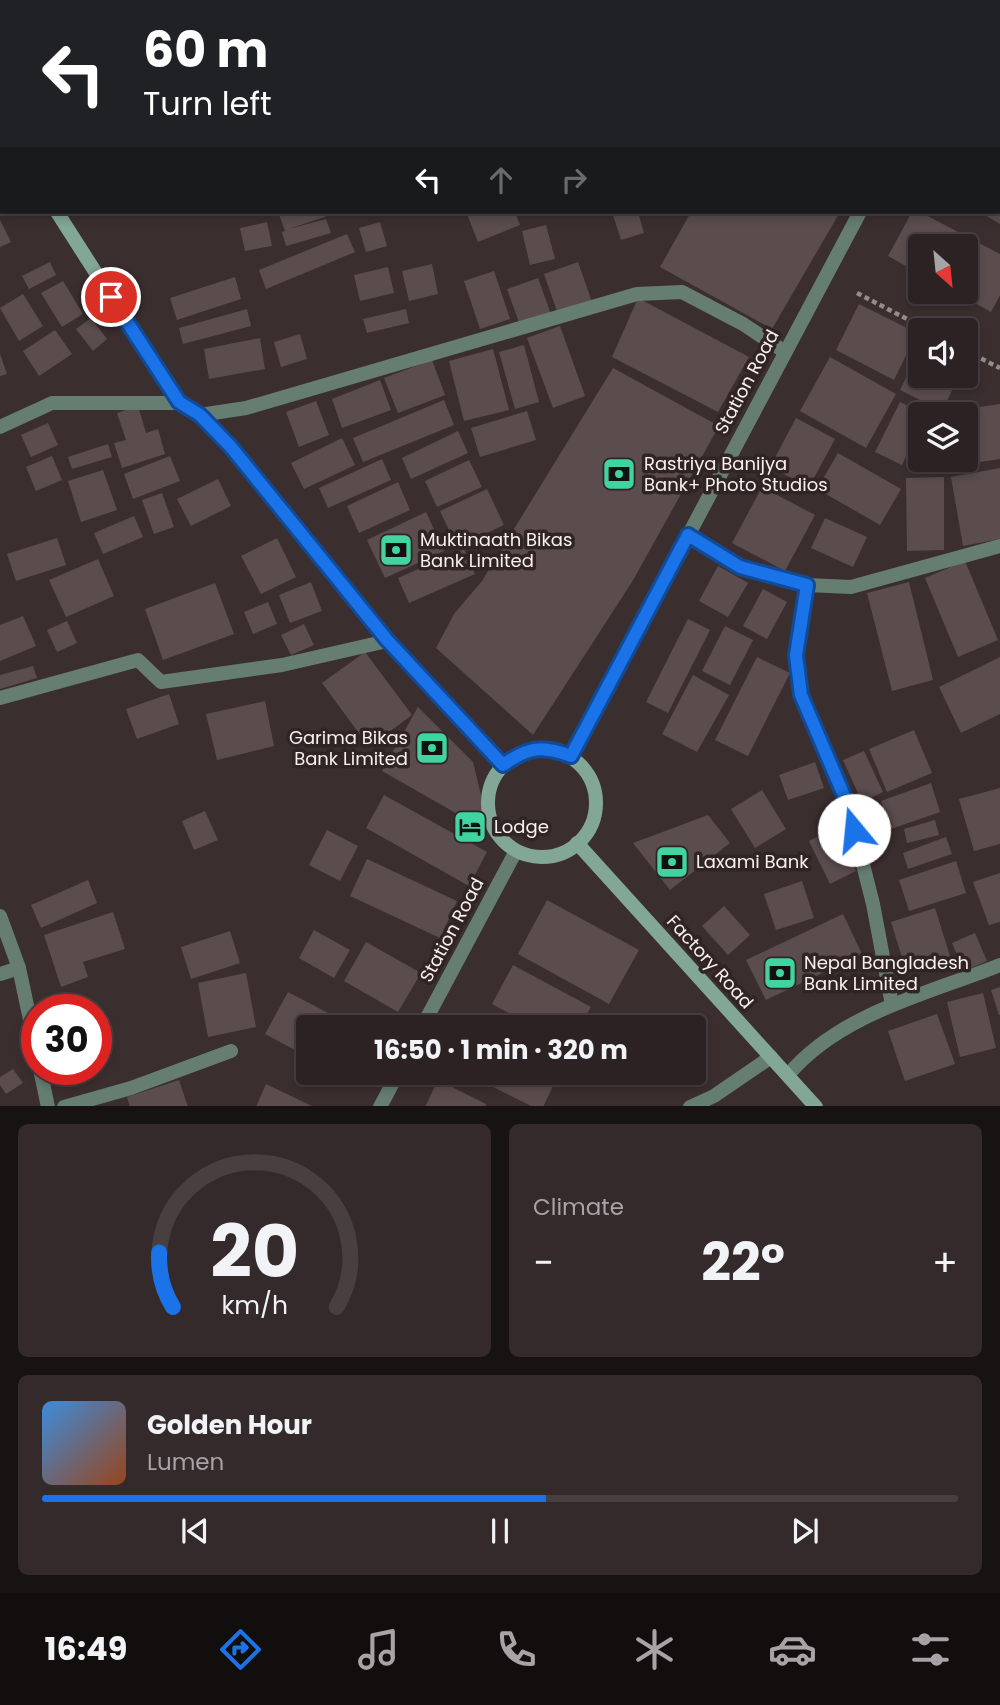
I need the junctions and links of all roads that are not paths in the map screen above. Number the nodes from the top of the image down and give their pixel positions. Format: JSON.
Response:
{"nodes":[{"id":1,"x":58,"y":214,"type":"edge"},
{"id":2,"x":859,"y":214,"type":"edge"},
{"id":3,"x":785,"y":352,"type":"junction"},
{"id":4,"x":179,"y":402,"type":"junction"},
{"id":5,"x":200,"y":415,"type":"junction"},
{"id":6,"x":0,"y":427,"type":"edge"},
{"id":7,"x":688,"y":535,"type":"junction"},
{"id":8,"x":1000,"y":546,"type":"edge"},
{"id":9,"x":807,"y":585,"type":"junction"},
{"id":10,"x":387,"y":640,"type":"junction"},
{"id":11,"x":0,"y":698,"type":"edge"},
{"id":12,"x":571,"y":756,"type":"junction"},
{"id":13,"x":503,"y":765,"type":"junction"},
{"id":14,"x":577,"y":844,"type":"junction"},
{"id":15,"x":516,"y":851,"type":"junction"},
{"id":16,"x":0,"y":916,"type":"edge"},
{"id":17,"x":1000,"y":965,"type":"edge"},
{"id":18,"x":19,"y":968,"type":"junction"},
{"id":19,"x":0,"y":974,"type":"edge"},
{"id":20,"x":25,"y":994,"type":"edge"},
{"id":21,"x":892,"y":1005,"type":"junction"},
{"id":22,"x":428,"y":1015,"type":"edge"},
{"id":23,"x":231,"y":1051,"type":"dead end"},
{"id":24,"x":771,"y":1057,"type":"junction"},
{"id":25,"x":788,"y":1075,"type":"junction"},
{"id":26,"x":43,"y":1085,"type":"edge"},
{"id":27,"x":392,"y":1085,"type":"edge"},
{"id":28,"x":48,"y":1106,"type":"edge"},
{"id":29,"x":68,"y":1106,"type":"edge"},
{"id":30,"x":381,"y":1106,"type":"edge"},
{"id":31,"x":692,"y":1106,"type":"edge"},
{"id":32,"x":815,"y":1106,"type":"edge"}],
"edges":[{"from":1,"to":4,"type":"main road"},
{"from":2,"to":3,"type":"street","name":"Station Road"},
{"from":3,"to":5,"type":"street"},
{"from":3,"to":7,"type":"street","name":"Station Road"},
{"from":4,"to":5,"type":"main road"},
{"from":4,"to":6,"type":"street"},
{"from":5,"to":10,"type":"main road"},
{"from":7,"to":9,"type":"street"},
{"from":7,"to":12,"type":"street","name":"Station Road"},
{"from":8,"to":9,"type":"street"},
{"from":9,"to":21,"type":"street"},
{"from":10,"to":11,"type":"street"},
{"from":10,"to":13,"type":"main road"},
{"from":12,"to":13,"type":"main road"},
{"from":12,"to":14,"type":"main road"},
{"from":13,"to":15,"type":"main road"},
{"from":14,"to":15,"type":"main road"},
{"from":14,"to":24,"type":"main road","name":"Factory Road"},
{"from":15,"to":22,"type":"street","name":"Station Road"},
{"from":16,"to":18,"type":"street"},
{"from":17,"to":21,"type":"street"},
{"from":18,"to":19,"type":"street"},
{"from":18,"to":20,"type":"street"},
{"from":21,"to":25,"type":"street"},
{"from":23,"to":29,"type":"street"},
{"from":24,"to":25,"type":"main road","name":"Factory Road"},
{"from":24,"to":31,"type":"street"},
{"from":25,"to":32,"type":"main road","name":"Factory Road"},
{"from":26,"to":28,"type":"street"},
{"from":27,"to":30,"type":"street"}]}
